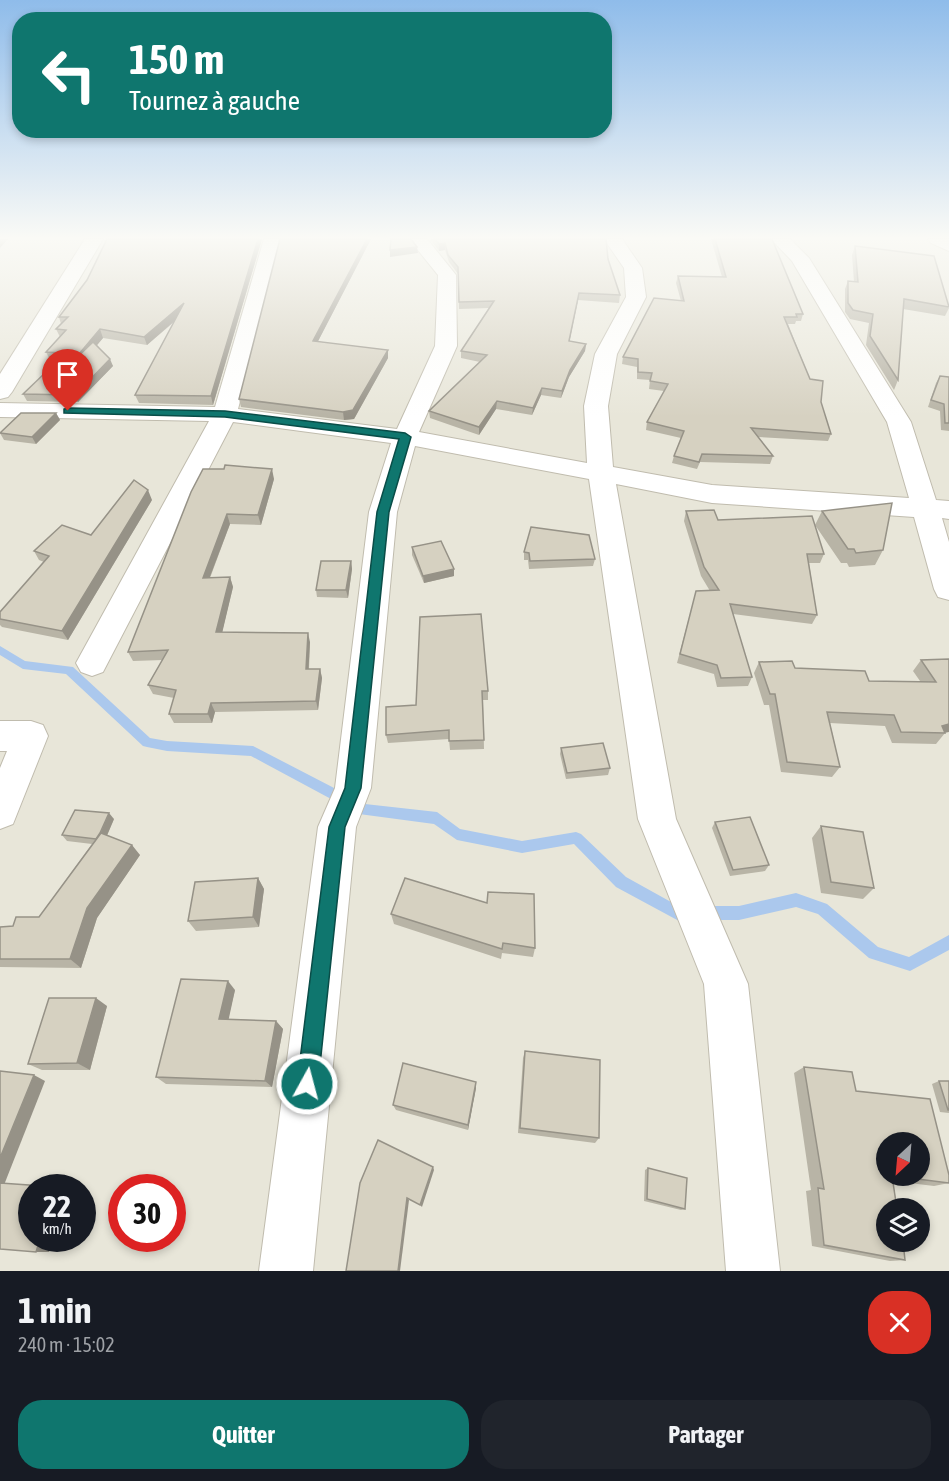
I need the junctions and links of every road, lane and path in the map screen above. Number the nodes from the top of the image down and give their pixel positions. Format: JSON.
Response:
{"nodes":[{"id":1,"x":58,"y":298,"type":"edge"},
{"id":2,"x":257,"y":298,"type":"edge"},
{"id":3,"x":447,"y":298,"type":"edge"},
{"id":4,"x":635,"y":298,"type":"edge"},
{"id":5,"x":822,"y":298,"type":"edge"},
{"id":6,"x":0,"y":392,"type":"edge"},
{"id":7,"x":0,"y":410,"type":"edge"},
{"id":8,"x":225,"y":414,"type":"junction"},
{"id":9,"x":405,"y":437,"type":"junction"},
{"id":10,"x":601,"y":473,"type":"junction"},
{"id":11,"x":937,"y":510,"type":"edge"},
{"id":12,"x":949,"y":589,"type":"edge"},
{"id":13,"x":92,"y":663,"type":"dead end"},
{"id":14,"x":0,"y":736,"type":"edge"},
{"id":15,"x":0,"y":812,"type":"edge"},
{"id":16,"x":286,"y":1271,"type":"edge"},
{"id":17,"x":753,"y":1271,"type":"edge"}],
"edges":[{"from":1,"to":6,"type":"street"},
{"from":2,"to":8,"type":"street"},
{"from":3,"to":9,"type":"street"},
{"from":4,"to":10,"type":"street"},
{"from":5,"to":11,"type":"street"},
{"from":7,"to":8,"type":"street"},
{"from":8,"to":9,"type":"street"},
{"from":8,"to":13,"type":"street"},
{"from":9,"to":10,"type":"street"},
{"from":9,"to":16,"type":"street"},
{"from":10,"to":11,"type":"street"},
{"from":10,"to":17,"type":"street"},
{"from":11,"to":12,"type":"street"},
{"from":14,"to":15,"type":"street"}]}
